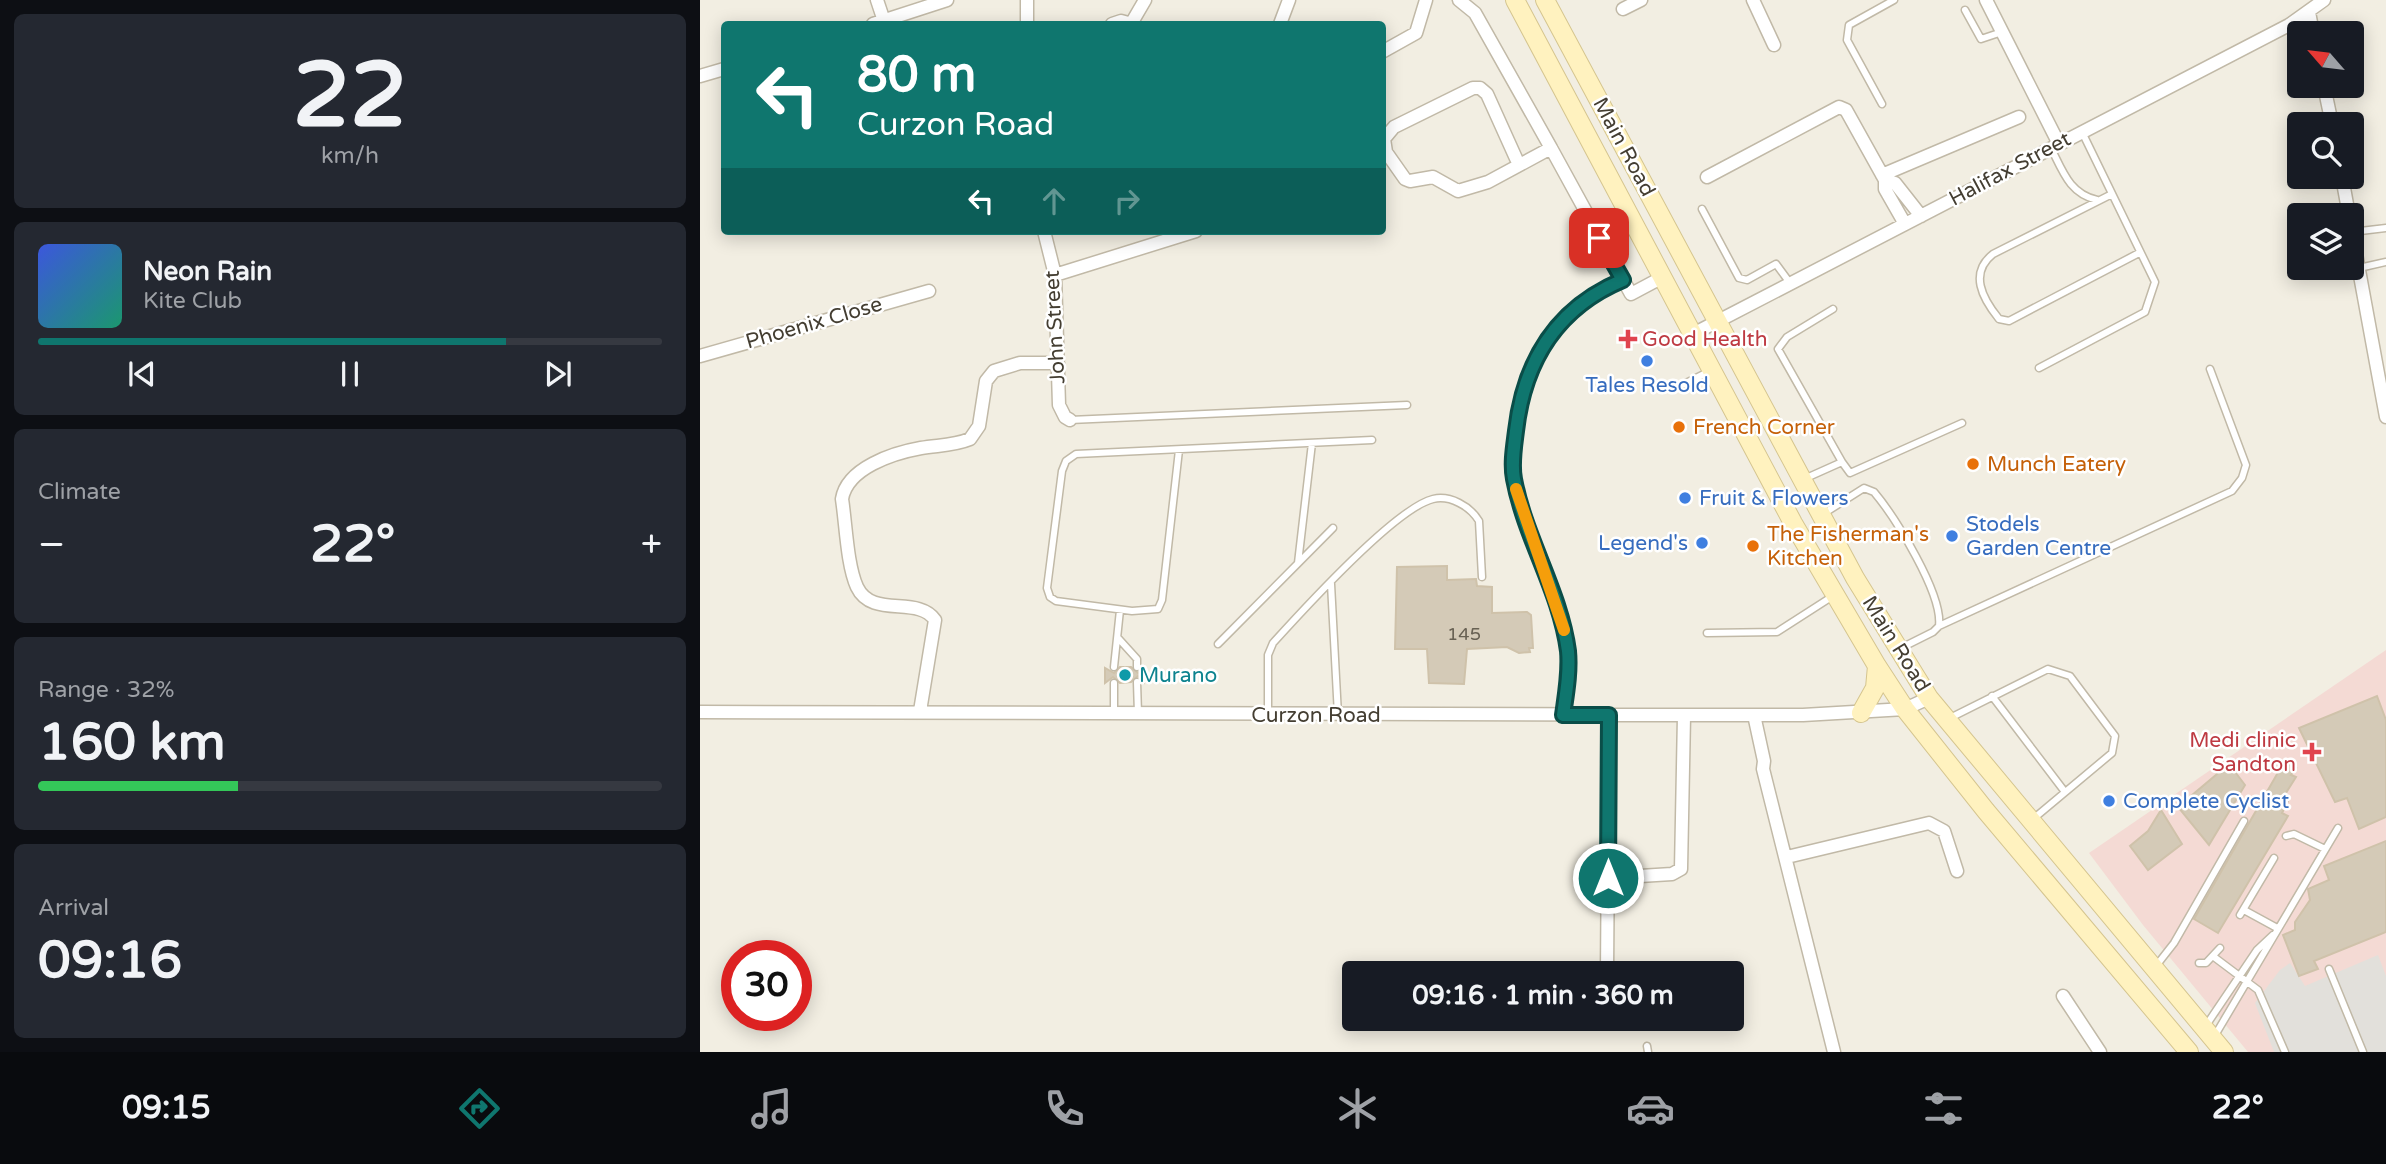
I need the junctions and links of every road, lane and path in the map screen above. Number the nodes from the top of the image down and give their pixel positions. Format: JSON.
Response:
{"nodes":[{"id":1,"x":877,"y":0,"type":"edge"},
{"id":2,"x":947,"y":0,"type":"edge"},
{"id":3,"x":1027,"y":0,"type":"edge"},
{"id":4,"x":1145,"y":0,"type":"edge"},
{"id":5,"x":1289,"y":0,"type":"edge"},
{"id":6,"x":1426,"y":0,"type":"edge"},
{"id":7,"x":1460,"y":0,"type":"edge"},
{"id":8,"x":1515,"y":0,"type":"edge"},
{"id":9,"x":1545,"y":0,"type":"edge"},
{"id":10,"x":1641,"y":0,"type":"edge"},
{"id":11,"x":1753,"y":0,"type":"edge"},
{"id":12,"x":1894,"y":0,"type":"edge"},
{"id":13,"x":1986,"y":0,"type":"edge"},
{"id":14,"x":2324,"y":0,"type":"edge"},
{"id":15,"x":1623,"y":9,"type":"dead end"},
{"id":16,"x":1965,"y":10,"type":"dead end"},
{"id":17,"x":2309,"y":12,"type":"junction"},
{"id":18,"x":878,"y":21,"type":"edge"},
{"id":19,"x":884,"y":21,"type":"edge"},
{"id":20,"x":1027,"y":21,"type":"edge"},
{"id":21,"x":1133,"y":21,"type":"edge"},
{"id":22,"x":1281,"y":21,"type":"edge"},
{"id":23,"x":2311,"y":21,"type":"edge"},
{"id":24,"x":2002,"y":32,"type":"junction"},
{"id":25,"x":1774,"y":45,"type":"dead end"},
{"id":26,"x":1386,"y":50,"type":"edge"},
{"id":27,"x":721,"y":70,"type":"edge"},
{"id":28,"x":700,"y":76,"type":"edge"},
{"id":29,"x":1882,"y":104,"type":"dead end"},
{"id":30,"x":2019,"y":117,"type":"dead end"},
{"id":31,"x":2082,"y":132,"type":"junction"},
{"id":32,"x":1386,"y":137,"type":"edge"},
{"id":33,"x":2055,"y":146,"type":"junction"},
{"id":34,"x":1551,"y":148,"type":"junction"},
{"id":35,"x":1386,"y":152,"type":"edge"},
{"id":36,"x":1519,"y":165,"type":"junction"},
{"id":37,"x":1707,"y":177,"type":"dead end"},
{"id":38,"x":1884,"y":177,"type":"junction"},
{"id":39,"x":2112,"y":194,"type":"junction"},
{"id":40,"x":2097,"y":200,"type":"junction"},
{"id":41,"x":1702,"y":209,"type":"dead end"},
{"id":42,"x":1921,"y":216,"type":"junction"},
{"id":43,"x":1905,"y":224,"type":"junction"},
{"id":44,"x":2386,"y":228,"type":"edge"},
{"id":45,"x":2364,"y":231,"type":"edge"},
{"id":46,"x":1045,"y":235,"type":"edge"},
{"id":47,"x":1183,"y":235,"type":"edge"},
{"id":48,"x":2139,"y":253,"type":"junction"},
{"id":49,"x":2386,"y":262,"type":"edge"},
{"id":50,"x":2364,"y":267,"type":"edge"},
{"id":51,"x":1055,"y":275,"type":"junction"},
{"id":52,"x":1661,"y":278,"type":"junction"},
{"id":53,"x":1623,"y":280,"type":"junction"},
{"id":54,"x":2360,"y":280,"type":"edge"},
{"id":55,"x":1790,"y":283,"type":"junction"},
{"id":56,"x":929,"y":291,"type":"dead end"},
{"id":57,"x":1833,"y":309,"type":"dead end"},
{"id":58,"x":1717,"y":320,"type":"junction"},
{"id":59,"x":1693,"y":334,"type":"junction"},
{"id":60,"x":700,"y":356,"type":"edge"},
{"id":61,"x":1058,"y":363,"type":"junction"},
{"id":62,"x":2039,"y":368,"type":"dead end"},
{"id":63,"x":2210,"y":369,"type":"dead end"},
{"id":64,"x":1712,"y":370,"type":"junction"},
{"id":65,"x":1682,"y":385,"type":"dead end"},
{"id":66,"x":1407,"y":405,"type":"dead end"},
{"id":67,"x":2386,"y":417,"type":"edge"},
{"id":68,"x":1070,"y":420,"type":"joint"},
{"id":69,"x":1962,"y":423,"type":"dead end"},
{"id":70,"x":1372,"y":440,"type":"dead end"},
{"id":71,"x":1312,"y":443,"type":"junction"},
{"id":72,"x":1179,"y":450,"type":"junction"},
{"id":73,"x":1842,"y":463,"type":"junction"},
{"id":74,"x":1802,"y":480,"type":"junction"},
{"id":75,"x":1821,"y":515,"type":"junction"},
{"id":76,"x":1333,"y":528,"type":"dead end"},
{"id":77,"x":1298,"y":563,"type":"junction"},
{"id":78,"x":1482,"y":577,"type":"dead end"},
{"id":79,"x":1331,"y":584,"type":"junction"},
{"id":80,"x":1833,"y":596,"type":"junction"},
{"id":81,"x":1120,"y":610,"type":"junction"},
{"id":82,"x":1939,"y":626,"type":"junction"},
{"id":83,"x":1707,"y":633,"type":"dead end"},
{"id":84,"x":1118,"y":638,"type":"junction"},
{"id":85,"x":1218,"y":645,"type":"dead end"},
{"id":86,"x":1899,"y":649,"type":"junction"},
{"id":87,"x":1877,"y":666,"type":"junction"},
{"id":88,"x":1114,"y":667,"type":"dead end"},
{"id":89,"x":1137,"y":667,"type":"dead end"},
{"id":90,"x":1138,"y":682,"type":"dead end"},
{"id":91,"x":1114,"y":683,"type":"dead end"},
{"id":92,"x":1992,"y":696,"type":"junction"},
{"id":93,"x":1929,"y":698,"type":"junction"},
{"id":94,"x":1905,"y":709,"type":"junction"},
{"id":95,"x":920,"y":711,"type":"junction"},
{"id":96,"x":700,"y":712,"type":"edge"},
{"id":97,"x":1861,"y":713,"type":"junction"},
{"id":98,"x":1114,"y":714,"type":"junction"},
{"id":99,"x":1138,"y":714,"type":"junction"},
{"id":100,"x":1268,"y":715,"type":"junction"},
{"id":101,"x":1338,"y":715,"type":"junction"},
{"id":102,"x":1563,"y":715,"type":"junction"},
{"id":103,"x":1609,"y":715,"type":"junction"},
{"id":104,"x":1750,"y":715,"type":"junction"},
{"id":105,"x":1684,"y":716,"type":"junction"},
{"id":106,"x":1947,"y":719,"type":"junction"},
{"id":107,"x":2065,"y":792,"type":"junction"},
{"id":108,"x":2031,"y":820,"type":"junction"},
{"id":109,"x":2244,"y":821,"type":"dead end"},
{"id":110,"x":2338,"y":828,"type":"dead end"},
{"id":111,"x":2286,"y":836,"type":"dead end"},
{"id":112,"x":2325,"y":849,"type":"junction"},
{"id":113,"x":1787,"y":857,"type":"junction"},
{"id":114,"x":2274,"y":858,"type":"dead end"},
{"id":115,"x":1957,"y":871,"type":"dead end"},
{"id":116,"x":1608,"y":878,"type":"junction"},
{"id":117,"x":2276,"y":931,"type":"junction"},
{"id":118,"x":2174,"y":943,"type":"junction"},
{"id":119,"x":2220,"y":948,"type":"dead end"},
{"id":120,"x":2180,"y":950,"type":"dead end"},
{"id":121,"x":2214,"y":957,"type":"junction"},
{"id":122,"x":1607,"y":961,"type":"edge"},
{"id":123,"x":2199,"y":963,"type":"dead end"},
{"id":124,"x":2155,"y":967,"type":"junction"},
{"id":125,"x":2329,"y":969,"type":"dead end"},
{"id":126,"x":2241,"y":975,"type":"junction"},
{"id":127,"x":2249,"y":980,"type":"junction"},
{"id":128,"x":2063,"y":996,"type":"dead end"},
{"id":129,"x":2214,"y":1039,"type":"edge"},
{"id":130,"x":1833,"y":1052,"type":"edge"},
{"id":131,"x":2100,"y":1052,"type":"edge"},
{"id":132,"x":2189,"y":1052,"type":"edge"},
{"id":133,"x":2285,"y":1052,"type":"edge"},
{"id":134,"x":2363,"y":1052,"type":"edge"}],
"edges":[{"from":1,"to":18,"type":"street"},
{"from":2,"to":19,"type":"street"},
{"from":3,"to":20,"type":"street"},
{"from":4,"to":21,"type":"street"},
{"from":5,"to":22,"type":"street"},
{"from":6,"to":26,"type":"street"},
{"from":7,"to":34,"type":"street"},
{"from":8,"to":52,"type":"main road","name":"Main Road"},
{"from":9,"to":58,"type":"main road","name":"Main Road"},
{"from":10,"to":15,"type":"street"},
{"from":11,"to":25,"type":"street"},
{"from":12,"to":29,"type":"lane"},
{"from":13,"to":24,"type":"street"},
{"from":14,"to":17,"type":"street","name":"Halifax Street"},
{"from":16,"to":24,"type":"lane"},
{"from":17,"to":23,"type":"street"},
{"from":17,"to":31,"type":"street","name":"Halifax Street"},
{"from":24,"to":33,"type":"street"},
{"from":27,"to":28,"type":"street"},
{"from":30,"to":38,"type":"street"},
{"from":31,"to":33,"type":"street","name":"Halifax Street"},
{"from":31,"to":39,"type":"lane"},
{"from":32,"to":36,"type":"street"},
{"from":33,"to":40,"type":"lane"},
{"from":33,"to":42,"type":"street","name":"Halifax Street"},
{"from":34,"to":36,"type":"street"},
{"from":34,"to":53,"type":"street"},
{"from":35,"to":36,"type":"street"},
{"from":37,"to":38,"type":"street"},
{"from":38,"to":42,"type":"street"},
{"from":38,"to":43,"type":"street"},
{"from":39,"to":40,"type":"lane"},
{"from":39,"to":48,"type":"lane"},
{"from":40,"to":48,"type":"lane"},
{"from":41,"to":55,"type":"lane"},
{"from":42,"to":43,"type":"street","name":"Halifax Street"},
{"from":43,"to":55,"type":"street","name":"Halifax Street"},
{"from":44,"to":45,"type":"lane"},
{"from":46,"to":51,"type":"street","name":"John Street"},
{"from":47,"to":51,"type":"street"},
{"from":48,"to":62,"type":"lane"},
{"from":49,"to":50,"type":"lane"},
{"from":51,"to":61,"type":"street","name":"John Street"},
{"from":52,"to":53,"type":"street"},
{"from":52,"to":59,"type":"main road","name":"Main Road"},
{"from":53,"to":102,"type":"lane"},
{"from":54,"to":67,"type":"street"},
{"from":55,"to":58,"type":"street","name":"Halifax Street"},
{"from":56,"to":60,"type":"street","name":"Phoenix Close"},
{"from":57,"to":73,"type":"lane"},
{"from":58,"to":59,"type":"street","name":"Halifax Street"},
{"from":58,"to":74,"type":"main road","name":"Main Road"},
{"from":59,"to":64,"type":"main road","name":"Main Road"},
{"from":61,"to":68,"type":"street","name":"John Street"},
{"from":61,"to":95,"type":"street"},
{"from":63,"to":82,"type":"lane"},
{"from":64,"to":65,"type":"lane"},
{"from":64,"to":80,"type":"main road","name":"Main Road"},
{"from":66,"to":68,"type":"lane"},
{"from":69,"to":73,"type":"lane"},
{"from":70,"to":71,"type":"lane"},
{"from":71,"to":72,"type":"lane"},
{"from":71,"to":77,"type":"lane"},
{"from":72,"to":81,"type":"lane"},
{"from":72,"to":81,"type":"lane"},
{"from":73,"to":74,"type":"lane"},
{"from":74,"to":75,"type":"main road","name":"Main Road"},
{"from":75,"to":82,"type":"lane"},
{"from":75,"to":86,"type":"main road","name":"Main Road"},
{"from":76,"to":77,"type":"lane"},
{"from":77,"to":85,"type":"lane"},
{"from":78,"to":79,"type":"lane"},
{"from":79,"to":100,"type":"lane"},
{"from":79,"to":101,"type":"lane"},
{"from":80,"to":83,"type":"lane"},
{"from":80,"to":87,"type":"main road","name":"Main Road"},
{"from":81,"to":84,"type":"lane"},
{"from":82,"to":86,"type":"lane"},
{"from":84,"to":88,"type":"lane"},
{"from":84,"to":89,"type":"lane"},
{"from":86,"to":93,"type":"main road","name":"Main Road"},
{"from":87,"to":94,"type":"main road","name":"Main Road"},
{"from":87,"to":97,"type":"main road"},
{"from":90,"to":99,"type":"lane"},
{"from":91,"to":98,"type":"lane"},
{"from":92,"to":106,"type":"lane"},
{"from":92,"to":107,"type":"lane"},
{"from":92,"to":107,"type":"lane"},
{"from":93,"to":94,"type":"street","name":"Curzon Road"},
{"from":93,"to":106,"type":"main road","name":"Main Road"},
{"from":94,"to":97,"type":"street","name":"Curzon Road"},
{"from":94,"to":132,"type":"main road","name":"Main Road"},
{"from":95,"to":96,"type":"street","name":"Curzon Road"},
{"from":95,"to":98,"type":"street","name":"Curzon Road"},
{"from":97,"to":104,"type":"street","name":"Curzon Road"},
{"from":98,"to":99,"type":"street","name":"Curzon Road"},
{"from":99,"to":100,"type":"street","name":"Curzon Road"},
{"from":100,"to":101,"type":"street","name":"Curzon Road"},
{"from":101,"to":102,"type":"street","name":"Curzon Road"},
{"from":102,"to":103,"type":"street","name":"Curzon Road"},
{"from":103,"to":105,"type":"street","name":"Curzon Road"},
{"from":103,"to":116,"type":"street"},
{"from":104,"to":105,"type":"street","name":"Curzon Road"},
{"from":104,"to":113,"type":"street"},
{"from":105,"to":116,"type":"street"},
{"from":106,"to":108,"type":"main road","name":"Main Road"},
{"from":107,"to":108,"type":"lane"},
{"from":108,"to":124,"type":"main road","name":"Main Road"},
{"from":109,"to":118,"type":"lane"},
{"from":110,"to":112,"type":"lane"},
{"from":111,"to":112,"type":"lane"},
{"from":112,"to":117,"type":"lane"},
{"from":113,"to":115,"type":"street"},
{"from":113,"to":130,"type":"street"},
{"from":114,"to":117,"type":"lane"},
{"from":116,"to":122,"type":"street"},
{"from":117,"to":126,"type":"lane"},
{"from":117,"to":127,"type":"lane"},
{"from":118,"to":120,"type":"lane"},
{"from":118,"to":124,"type":"lane"},
{"from":119,"to":121,"type":"lane"},
{"from":121,"to":123,"type":"lane"},
{"from":121,"to":126,"type":"lane"},
{"from":124,"to":129,"type":"main road","name":"Main Road"},
{"from":125,"to":134,"type":"lane"},
{"from":126,"to":127,"type":"lane"},
{"from":126,"to":129,"type":"lane"},
{"from":127,"to":129,"type":"lane"},
{"from":127,"to":133,"type":"lane"},
{"from":128,"to":131,"type":"street"}]}
